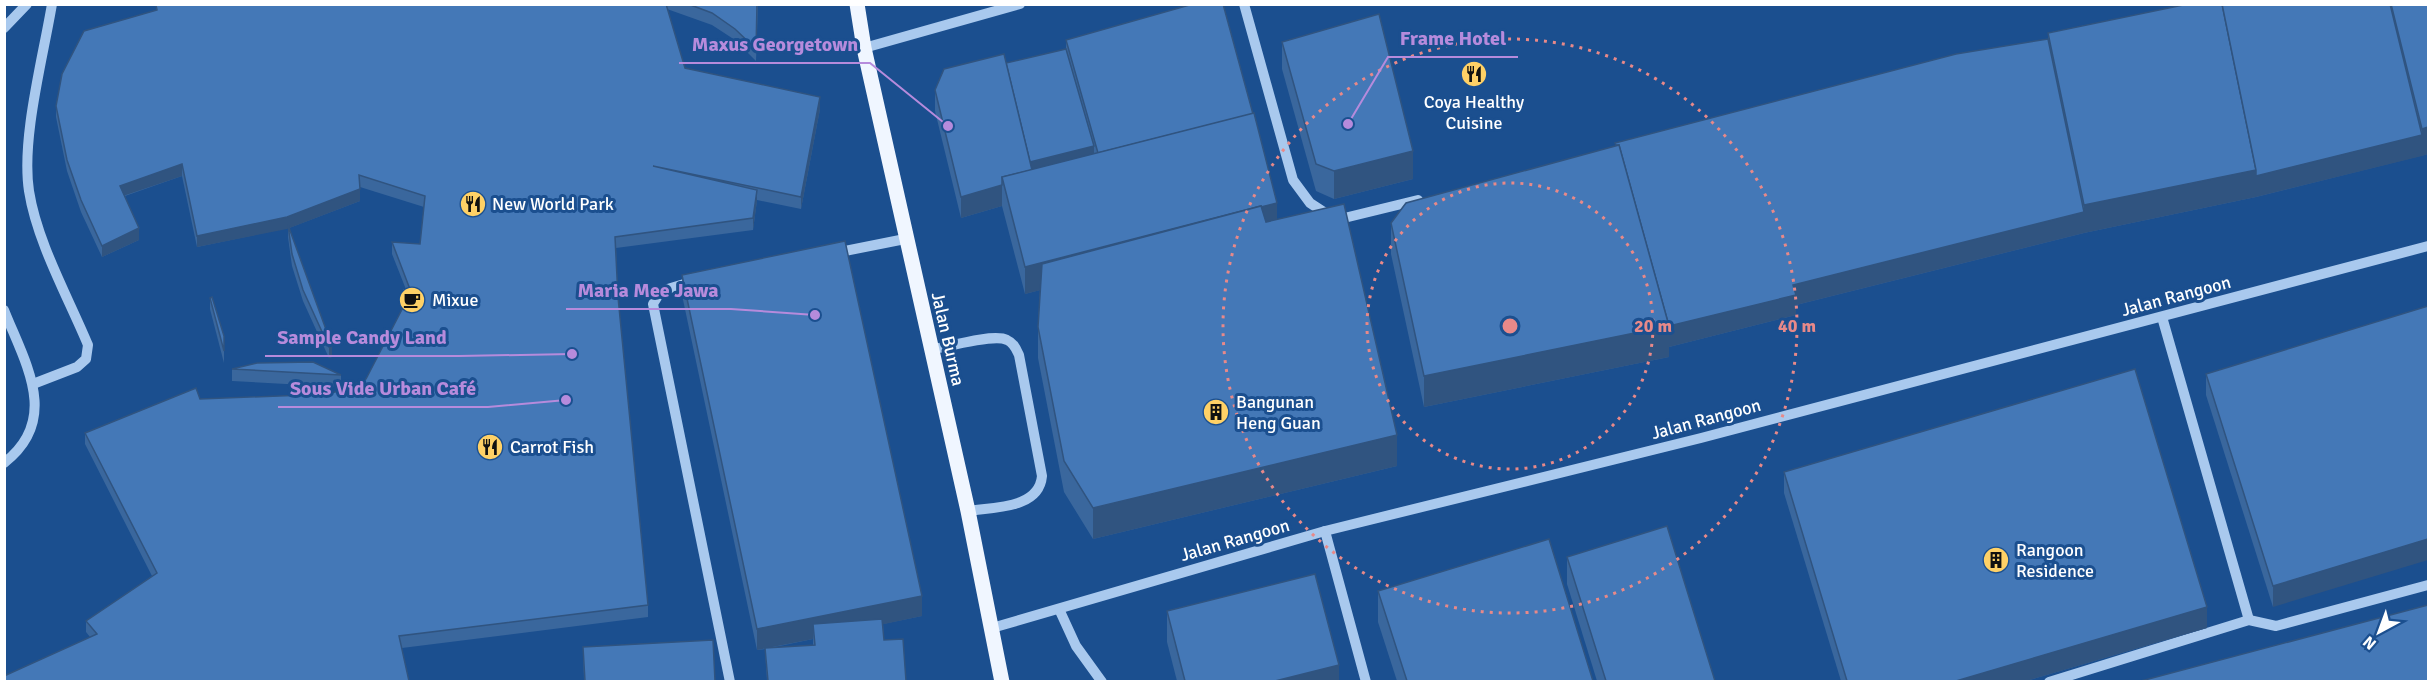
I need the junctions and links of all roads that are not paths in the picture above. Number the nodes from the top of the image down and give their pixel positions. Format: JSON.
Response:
{"nodes":[{"id":1,"x":27,"y":4,"type":"edge"},
{"id":2,"x":52,"y":4,"type":"edge"},
{"id":3,"x":857,"y":4,"type":"edge"},
{"id":4,"x":1020,"y":4,"type":"edge"},
{"id":5,"x":1244,"y":4,"type":"edge"},
{"id":6,"x":4,"y":28,"type":"edge"},
{"id":7,"x":864,"y":48,"type":"junction"},
{"id":8,"x":1429,"y":197,"type":"edge"},
{"id":9,"x":905,"y":239,"type":"junction"},
{"id":10,"x":2428,"y":246,"type":"edge"},
{"id":11,"x":825,"y":255,"type":"edge"},
{"id":12,"x":709,"y":278,"type":"edge"},
{"id":13,"x":4,"y":310,"type":"edge"},
{"id":14,"x":2162,"y":317,"type":"junction"},
{"id":15,"x":930,"y":350,"type":"junction"},
{"id":16,"x":33,"y":384,"type":"junction"},
{"id":17,"x":4,"y":463,"type":"edge"},
{"id":18,"x":968,"y":511,"type":"junction"},
{"id":19,"x":1325,"y":531,"type":"junction"},
{"id":20,"x":2428,"y":585,"type":"edge"},
{"id":21,"x":1059,"y":609,"type":"junction"},
{"id":22,"x":2249,"y":620,"type":"junction"},
{"id":23,"x":992,"y":628,"type":"junction"},
{"id":24,"x":730,"y":681,"type":"edge"},
{"id":25,"x":1002,"y":681,"type":"edge"},
{"id":26,"x":1102,"y":681,"type":"edge"},
{"id":27,"x":1366,"y":681,"type":"edge"},
{"id":28,"x":2049,"y":681,"type":"edge"}],
"edges":[{"from":1,"to":6,"type":"street"},
{"from":2,"to":16,"type":"street"},
{"from":3,"to":7,"type":"main road","name":"Jalan Burma"},
{"from":4,"to":7,"type":"street"},
{"from":5,"to":8,"type":"street"},
{"from":7,"to":9,"type":"main road","name":"Jalan Burma"},
{"from":9,"to":11,"type":"street"},
{"from":9,"to":15,"type":"main road","name":"Jalan Burma"},
{"from":10,"to":14,"type":"street","name":"Jalan Rangoon"},
{"from":12,"to":24,"type":"street"},
{"from":13,"to":16,"type":"street"},
{"from":14,"to":19,"type":"street","name":"Jalan Rangoon"},
{"from":14,"to":22,"type":"street"},
{"from":15,"to":18,"type":"main road","name":"Jalan Burma"},
{"from":15,"to":18,"type":"street"},
{"from":16,"to":17,"type":"street"},
{"from":18,"to":23,"type":"main road","name":"Jalan Burma"},
{"from":19,"to":21,"type":"street","name":"Jalan Rangoon"},
{"from":19,"to":27,"type":"street"},
{"from":20,"to":22,"type":"street"},
{"from":21,"to":23,"type":"street","name":"Jalan Rangoon"},
{"from":21,"to":26,"type":"street"},
{"from":22,"to":28,"type":"street"},
{"from":23,"to":25,"type":"main road","name":"Jalan Burma"}]}
